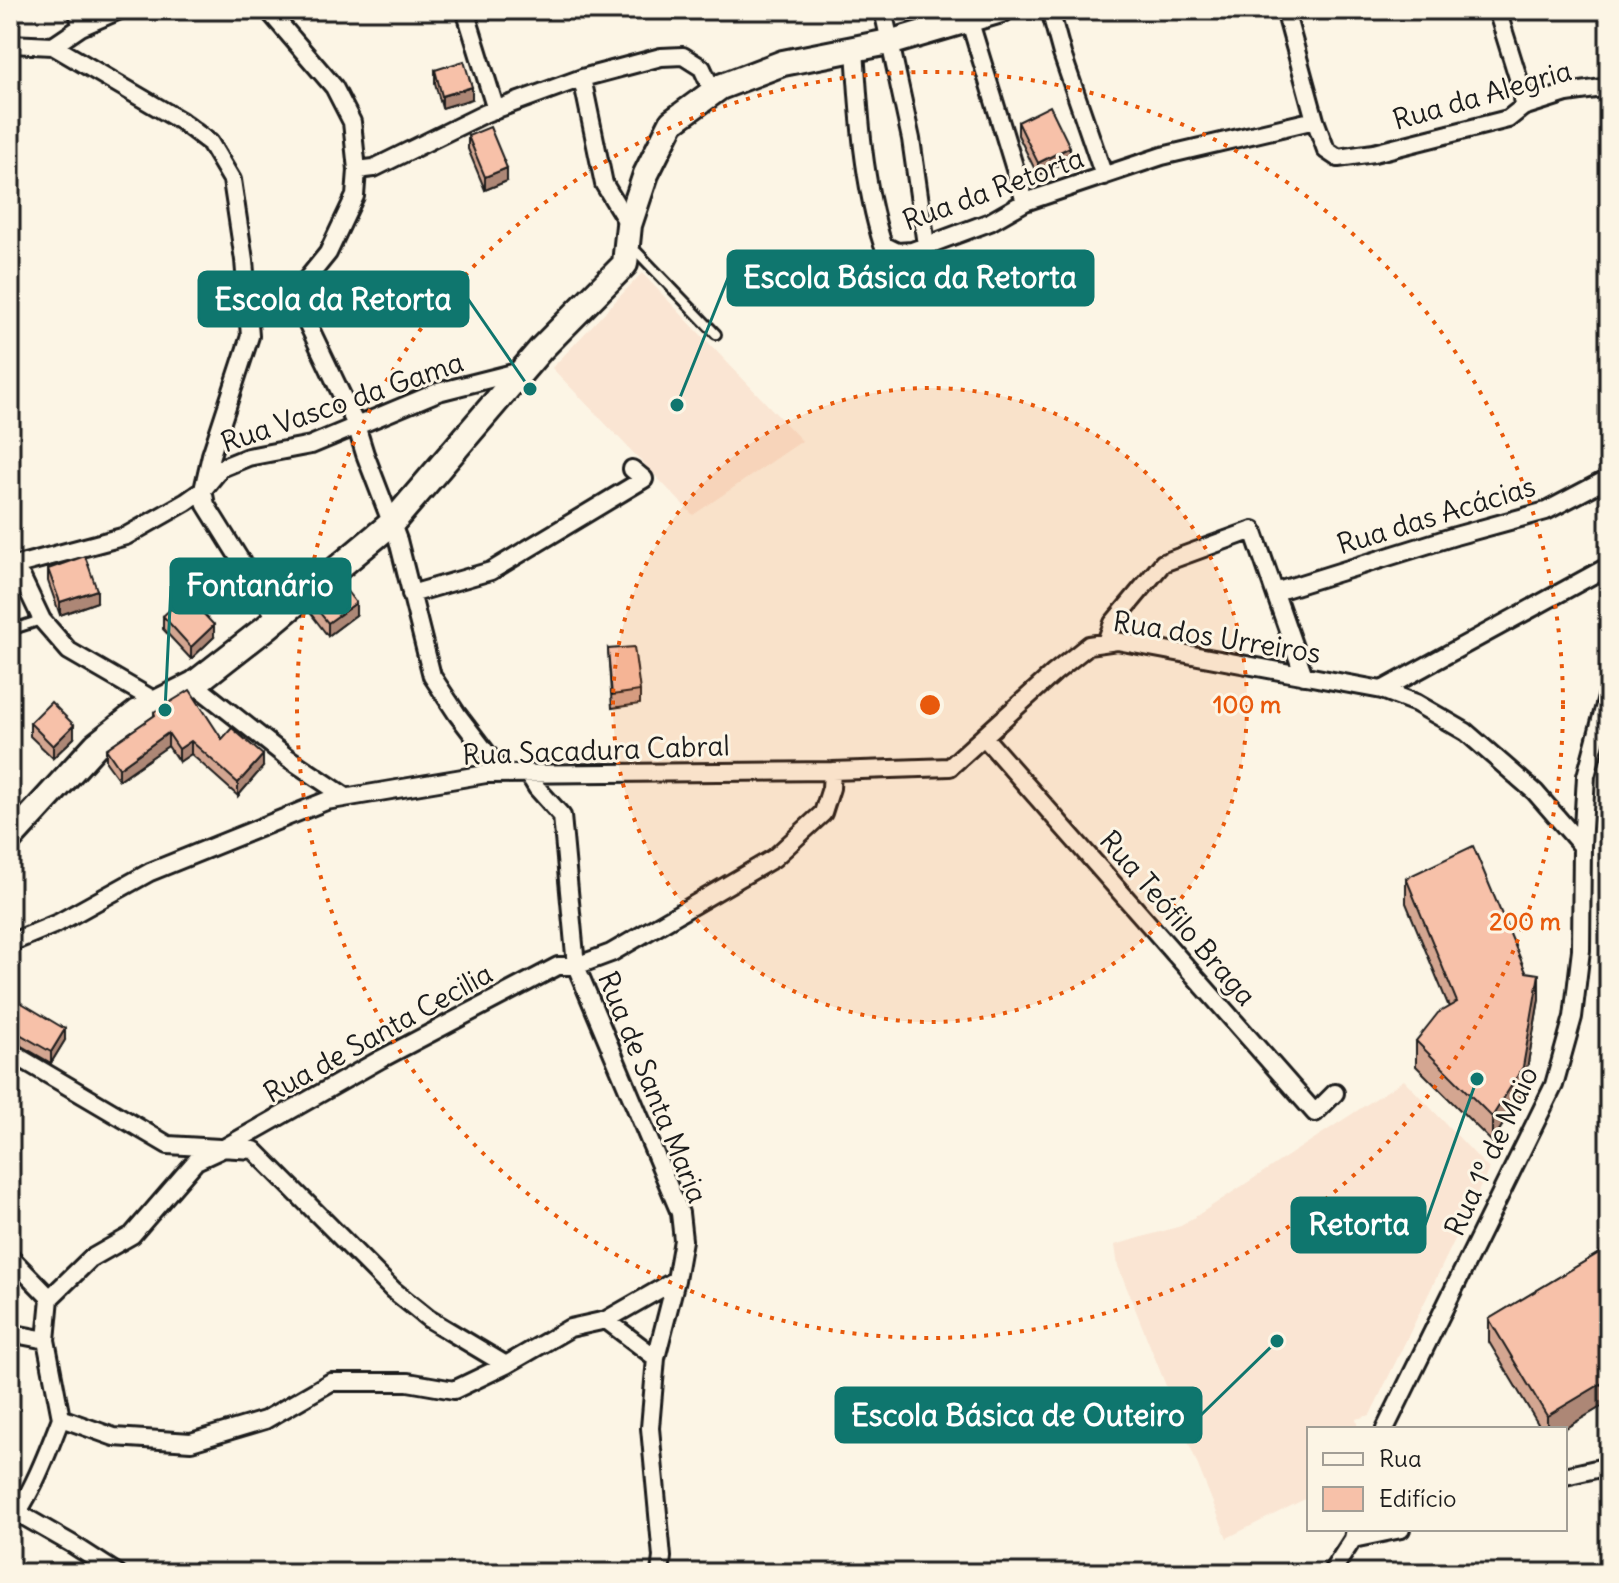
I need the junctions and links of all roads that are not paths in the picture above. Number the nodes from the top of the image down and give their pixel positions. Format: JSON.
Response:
{"nodes":[{"id":1,"x":120,"y":10,"type":"edge"},
{"id":2,"x":268,"y":10,"type":"edge"},
{"id":3,"x":465,"y":10,"type":"edge"},
{"id":4,"x":883,"y":10,"type":"edge"},
{"id":5,"x":1001,"y":10,"type":"edge"},
{"id":6,"x":1050,"y":10,"type":"edge"},
{"id":7,"x":1285,"y":10,"type":"edge"},
{"id":8,"x":1497,"y":10,"type":"edge"},
{"id":9,"x":79,"y":18,"type":"edge"},
{"id":10,"x":969,"y":19,"type":"junction"},
{"id":11,"x":890,"y":42,"type":"junction"},
{"id":12,"x":10,"y":44,"type":"edge"},
{"id":13,"x":53,"y":46,"type":"junction"},
{"id":14,"x":855,"y":49,"type":"junction"},
{"id":15,"x":582,"y":78,"type":"junction"},
{"id":16,"x":1609,"y":87,"type":"edge"},
{"id":17,"x":713,"y":92,"type":"junction"},
{"id":18,"x":1523,"y":107,"type":"junction"},
{"id":19,"x":496,"y":110,"type":"junction"},
{"id":20,"x":1315,"y":120,"type":"junction"},
{"id":21,"x":357,"y":170,"type":"junction"},
{"id":22,"x":1104,"y":176,"type":"junction"},
{"id":23,"x":1025,"y":202,"type":"junction"},
{"id":24,"x":628,"y":236,"type":"junction"},
{"id":25,"x":926,"y":245,"type":"junction"},
{"id":26,"x":294,"y":295,"type":"junction"},
{"id":27,"x":248,"y":311,"type":"junction"},
{"id":28,"x":716,"y":334,"type":"dead end"},
{"id":29,"x":522,"y":371,"type":"junction"},
{"id":30,"x":356,"y":425,"type":"junction"},
{"id":31,"x":632,"y":469,"type":"dead end"},
{"id":32,"x":1609,"y":478,"type":"edge"},
{"id":33,"x":203,"y":490,"type":"junction"},
{"id":34,"x":392,"y":523,"type":"junction"},
{"id":35,"x":1609,"y":566,"type":"edge"},
{"id":36,"x":10,"y":567,"type":"edge"},
{"id":37,"x":1275,"y":592,"type":"junction"},
{"id":38,"x":411,"y":594,"type":"junction"},
{"id":39,"x":277,"y":619,"type":"junction"},
{"id":40,"x":42,"y":620,"type":"junction"},
{"id":41,"x":10,"y":630,"type":"edge"},
{"id":42,"x":1106,"y":642,"type":"junction"},
{"id":43,"x":1304,"y":676,"type":"junction"},
{"id":44,"x":194,"y":684,"type":"junction"},
{"id":45,"x":1382,"y":690,"type":"junction"},
{"id":46,"x":1609,"y":690,"type":"edge"},
{"id":47,"x":157,"y":702,"type":"junction"},
{"id":48,"x":984,"y":737,"type":"junction"},
{"id":49,"x":832,"y":771,"type":"junction"},
{"id":50,"x":502,"y":773,"type":"junction"},
{"id":51,"x":528,"y":773,"type":"junction"},
{"id":52,"x":346,"y":797,"type":"junction"},
{"id":53,"x":10,"y":839,"type":"edge"},
{"id":54,"x":1582,"y":846,"type":"junction"},
{"id":55,"x":10,"y":943,"type":"edge"},
{"id":56,"x":576,"y":966,"type":"junction"},
{"id":57,"x":10,"y":1052,"type":"edge"},
{"id":58,"x":1335,"y":1093,"type":"dead end"},
{"id":59,"x":222,"y":1149,"type":"junction"},
{"id":60,"x":10,"y":1257,"type":"edge"},
{"id":61,"x":676,"y":1280,"type":"junction"},
{"id":62,"x":50,"y":1298,"type":"junction"},
{"id":63,"x":606,"y":1320,"type":"junction"},
{"id":64,"x":10,"y":1333,"type":"edge"},
{"id":65,"x":46,"y":1340,"type":"junction"},
{"id":66,"x":656,"y":1358,"type":"junction"},
{"id":67,"x":506,"y":1365,"type":"junction"},
{"id":68,"x":61,"y":1418,"type":"junction"},
{"id":69,"x":1386,"y":1427,"type":"edge"},
{"id":70,"x":1609,"y":1466,"type":"edge"},
{"id":71,"x":1567,"y":1476,"type":"edge"},
{"id":72,"x":14,"y":1518,"type":"edge"},
{"id":73,"x":1382,"y":1531,"type":"edge"},
{"id":74,"x":1354,"y":1534,"type":"edge"},
{"id":75,"x":117,"y":1573,"type":"edge"},
{"id":76,"x":660,"y":1573,"type":"edge"},
{"id":77,"x":1331,"y":1573,"type":"edge"}],
"edges":[{"from":1,"to":9,"type":"street"},
{"from":2,"to":21,"type":"street"},
{"from":3,"to":19,"type":"street"},
{"from":4,"to":11,"type":"street"},
{"from":5,"to":10,"type":"street"},
{"from":6,"to":22,"type":"street"},
{"from":7,"to":20,"type":"street","name":"Rua da Alegria"},
{"from":8,"to":18,"type":"street"},
{"from":9,"to":13,"type":"street"},
{"from":10,"to":11,"type":"street"},
{"from":10,"to":23,"type":"street"},
{"from":11,"to":14,"type":"street"},
{"from":11,"to":25,"type":"street"},
{"from":12,"to":13,"type":"street"},
{"from":13,"to":27,"type":"street"},
{"from":14,"to":17,"type":"street"},
{"from":14,"to":25,"type":"street","name":"Rua da Retorta"},
{"from":15,"to":17,"type":"street"},
{"from":15,"to":19,"type":"street"},
{"from":15,"to":24,"type":"street"},
{"from":16,"to":18,"type":"street","name":"Rua da Alegria"},
{"from":17,"to":24,"type":"street"},
{"from":18,"to":20,"type":"street","name":"Rua da Alegria"},
{"from":19,"to":21,"type":"street"},
{"from":20,"to":22,"type":"street","name":"Rua da Retorta"},
{"from":21,"to":26,"type":"street"},
{"from":22,"to":23,"type":"street","name":"Rua da Retorta"},
{"from":23,"to":25,"type":"street","name":"Rua da Retorta"},
{"from":24,"to":28,"type":"lane"},
{"from":24,"to":29,"type":"street"},
{"from":26,"to":27,"type":"street"},
{"from":26,"to":30,"type":"street"},
{"from":27,"to":33,"type":"street"},
{"from":29,"to":30,"type":"street","name":"Rua Vasco da Gama"},
{"from":29,"to":34,"type":"street"},
{"from":30,"to":33,"type":"street","name":"Rua Vasco da Gama"},
{"from":30,"to":34,"type":"street"},
{"from":31,"to":38,"type":"street"},
{"from":32,"to":37,"type":"street","name":"Rua das Acácias"},
{"from":33,"to":36,"type":"street","name":"Rua Vasco da Gama"},
{"from":33,"to":39,"type":"street"},
{"from":34,"to":38,"type":"street"},
{"from":34,"to":39,"type":"street"},
{"from":35,"to":45,"type":"street"},
{"from":36,"to":40,"type":"street"},
{"from":37,"to":42,"type":"street"},
{"from":37,"to":43,"type":"street"},
{"from":38,"to":50,"type":"street"},
{"from":39,"to":44,"type":"street"},
{"from":40,"to":41,"type":"lane"},
{"from":40,"to":47,"type":"street"},
{"from":42,"to":43,"type":"street","name":"Rua dos Urreiros"},
{"from":42,"to":48,"type":"street","name":"Rua dos Urreiros"},
{"from":43,"to":45,"type":"street","name":"Rua dos Urreiros"},
{"from":44,"to":47,"type":"street"},
{"from":44,"to":52,"type":"street"},
{"from":45,"to":54,"type":"street","name":"Rua dos Urreiros"},
{"from":46,"to":54,"type":"street","name":"Rua 1º de Maio"},
{"from":47,"to":53,"type":"street"},
{"from":48,"to":49,"type":"street","name":"Rua dos Urreiros"},
{"from":48,"to":58,"type":"street","name":"Rua Teófilo Braga"},
{"from":49,"to":51,"type":"street","name":"Rua Sacadura Cabral"},
{"from":49,"to":56,"type":"street","name":"Rua de Santa Cecilia"},
{"from":50,"to":51,"type":"street","name":"Rua Sacadura Cabral"},
{"from":50,"to":52,"type":"street","name":"Rua Sacadura Cabral"},
{"from":51,"to":56,"type":"street","name":"Rua de Santa Maria"},
{"from":52,"to":55,"type":"street","name":"Rua Sacadura Cabral"},
{"from":54,"to":69,"type":"street","name":"Rua 1º de Maio"},
{"from":56,"to":59,"type":"street","name":"Rua de Santa Cecilia"},
{"from":56,"to":61,"type":"street","name":"Rua de Santa Maria"},
{"from":57,"to":59,"type":"street"},
{"from":59,"to":62,"type":"street","name":"Rua de Santa Cecilia"},
{"from":59,"to":67,"type":"street"},
{"from":60,"to":62,"type":"street"},
{"from":61,"to":63,"type":"street"},
{"from":61,"to":66,"type":"street","name":"Rua de Santa Maria"},
{"from":62,"to":65,"type":"street"},
{"from":63,"to":66,"type":"street"},
{"from":63,"to":67,"type":"street"},
{"from":64,"to":65,"type":"street"},
{"from":65,"to":68,"type":"street"},
{"from":66,"to":76,"type":"street","name":"Rua de Santa Maria"},
{"from":67,"to":68,"type":"street"},
{"from":68,"to":72,"type":"street"},
{"from":70,"to":71,"type":"street"},
{"from":72,"to":75,"type":"street"},
{"from":73,"to":74,"type":"street"},
{"from":74,"to":77,"type":"street"}]}
